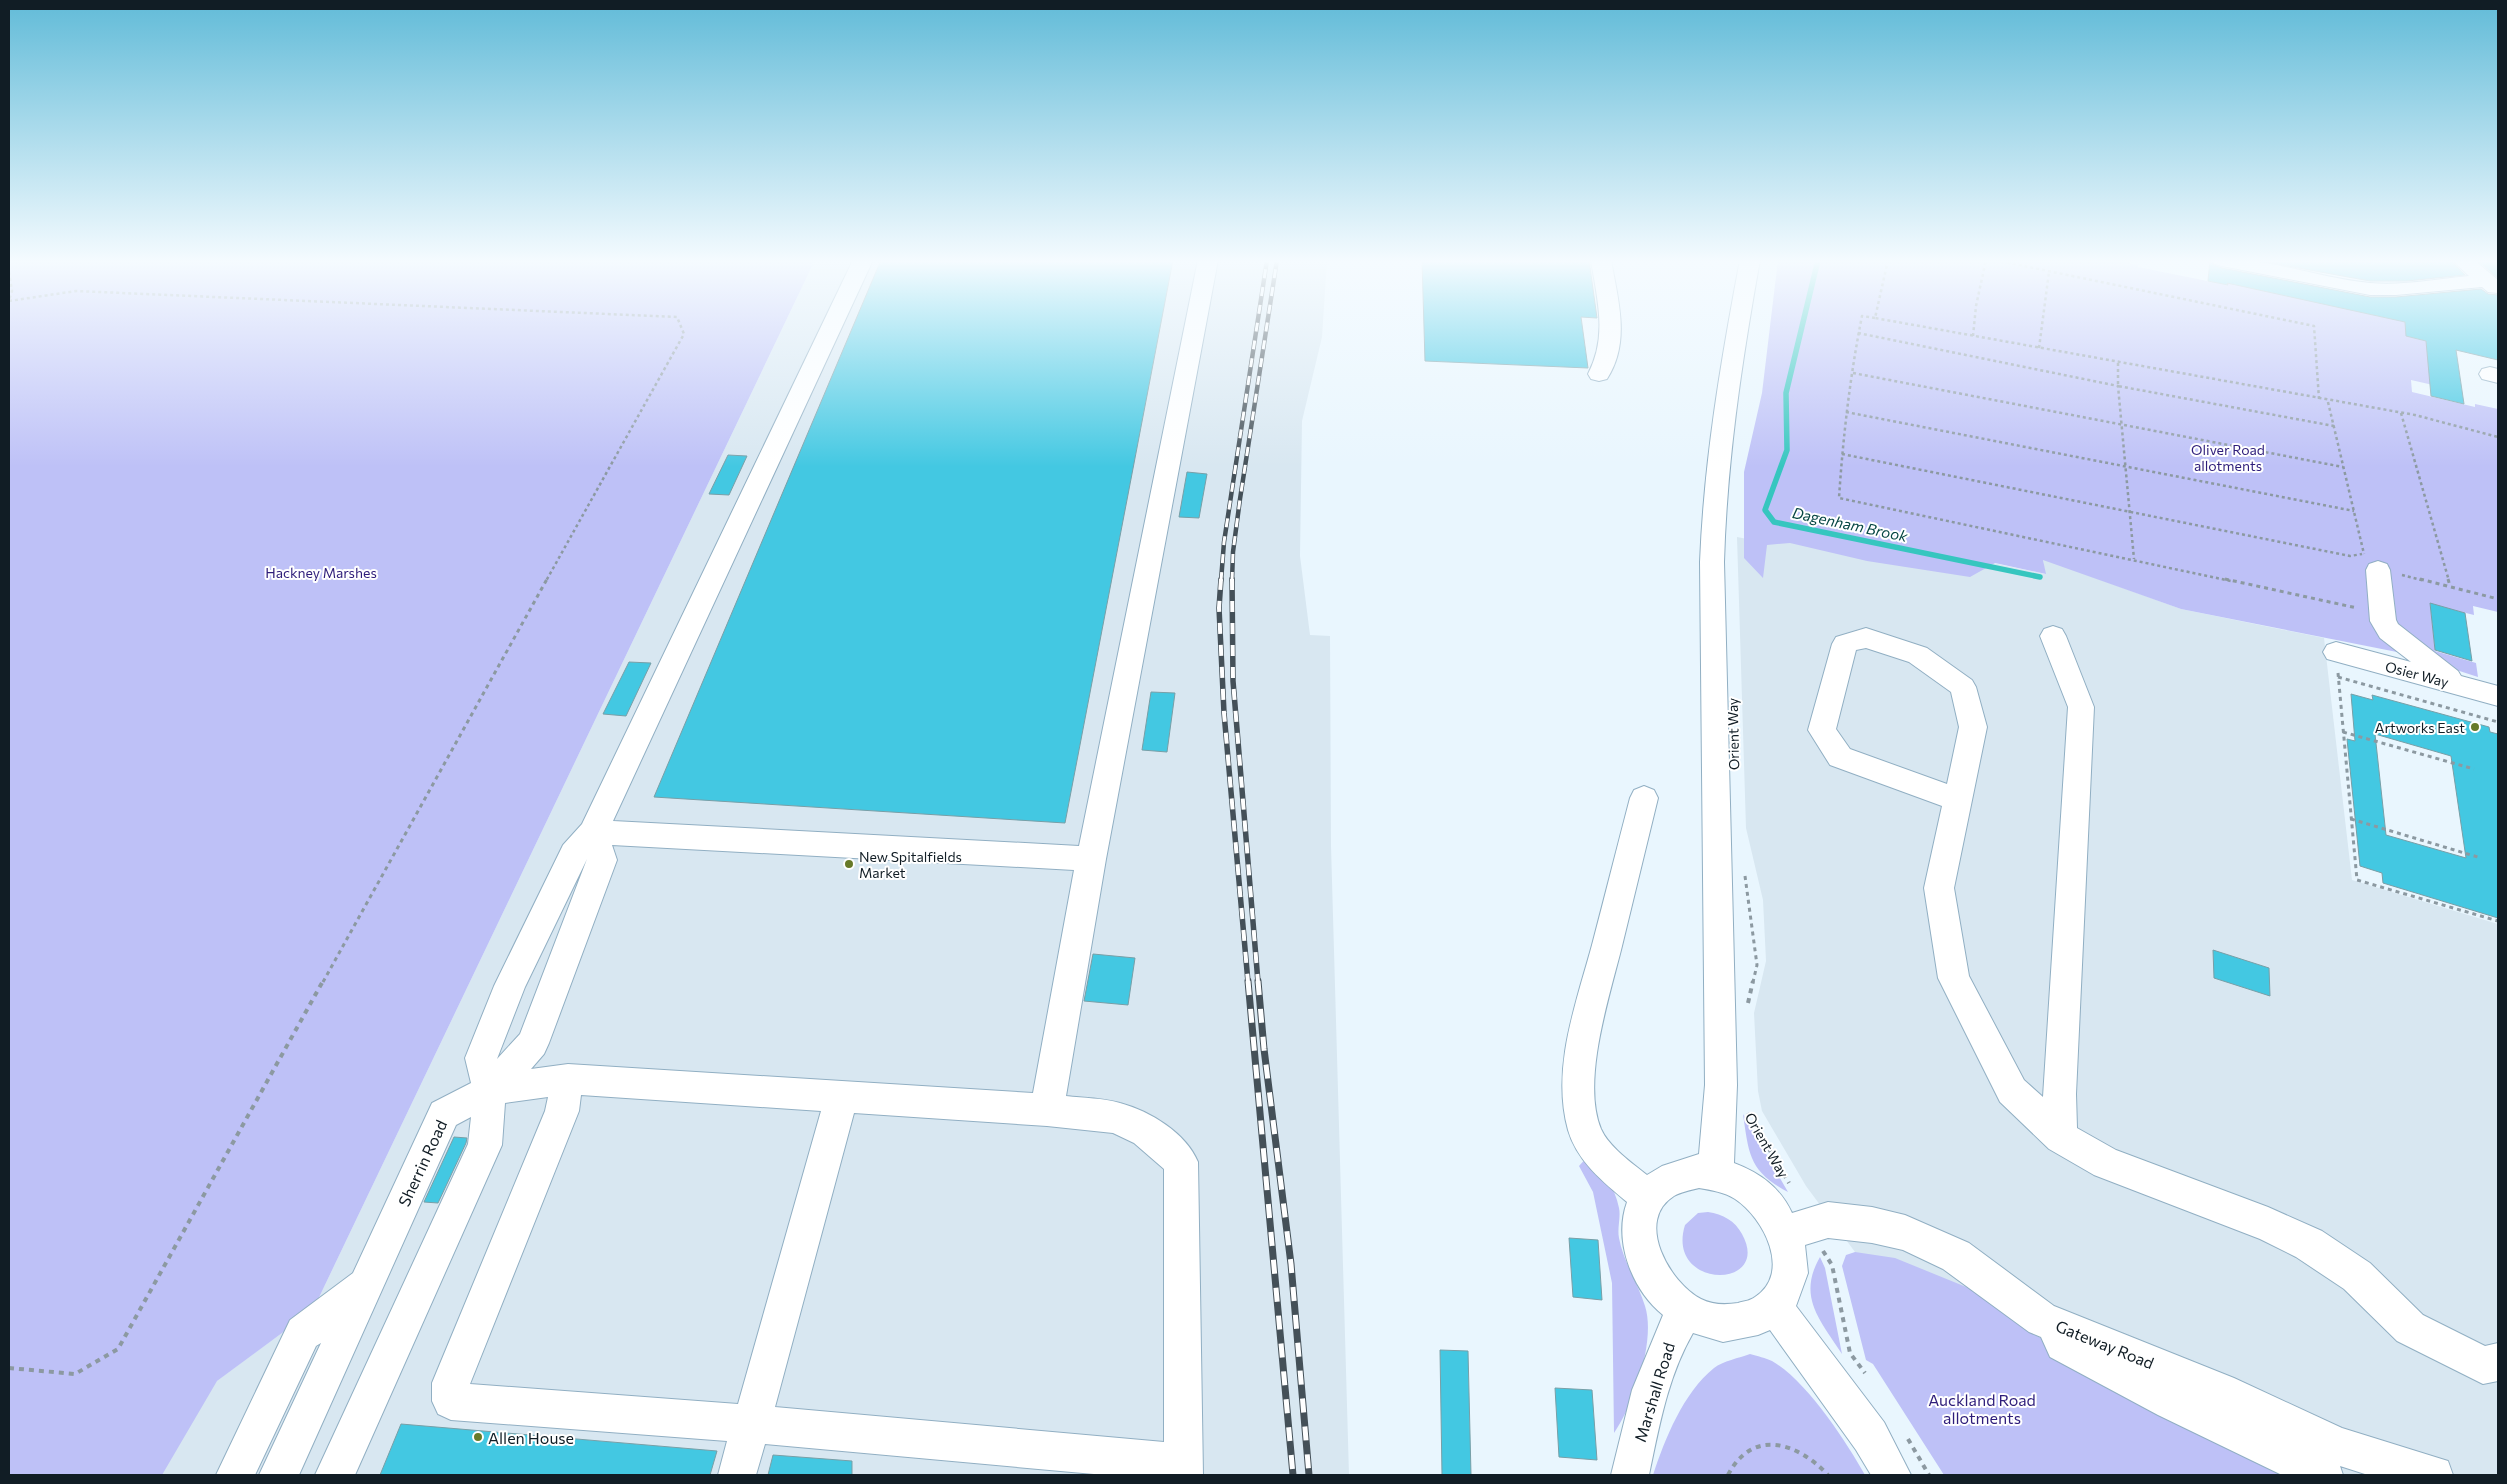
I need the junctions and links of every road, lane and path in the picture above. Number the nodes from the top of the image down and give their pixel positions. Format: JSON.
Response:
{"nodes":[{"id":1,"x":682,"y":329,"type":"edge"},
{"id":2,"x":830,"y":329,"type":"edge"},
{"id":3,"x":1194,"y":329,"type":"edge"},
{"id":4,"x":1612,"y":329,"type":"edge"},
{"id":5,"x":1737,"y":329,"type":"edge"},
{"id":6,"x":1859,"y":329,"type":"edge"},
{"id":7,"x":1936,"y":329,"type":"edge"},
{"id":8,"x":1974,"y":329,"type":"edge"},
{"id":9,"x":2041,"y":329,"type":"edge"},
{"id":10,"x":2314,"y":329,"type":"edge"},
{"id":11,"x":1858,"y":333,"type":"junction"},
{"id":12,"x":1973,"y":336,"type":"junction"},
{"id":13,"x":2039,"y":348,"type":"junction"},
{"id":14,"x":2118,"y":362,"type":"junction"},
{"id":15,"x":1853,"y":373,"type":"junction"},
{"id":16,"x":1599,"y":374,"type":"dead end"},
{"id":17,"x":2118,"y":386,"type":"junction"},
{"id":18,"x":2319,"y":400,"type":"junction"},
{"id":19,"x":2328,"y":401,"type":"junction"},
{"id":20,"x":1846,"y":412,"type":"junction"},
{"id":21,"x":2401,"y":413,"type":"junction"},
{"id":22,"x":2122,"y":424,"type":"junction"},
{"id":23,"x":2334,"y":426,"type":"junction"},
{"id":24,"x":2498,"y":437,"type":"edge"},
{"id":25,"x":1842,"y":454,"type":"junction"},
{"id":26,"x":2126,"y":466,"type":"junction"},
{"id":27,"x":2343,"y":467,"type":"junction"},
{"id":28,"x":2128,"y":511,"type":"junction"},
{"id":29,"x":2354,"y":512,"type":"junction"},
{"id":30,"x":2134,"y":559,"type":"junction"},
{"id":31,"x":2368,"y":562,"type":"junction"},
{"id":32,"x":2450,"y":586,"type":"junction"},
{"id":33,"x":2498,"y":599,"type":"edge"},
{"id":34,"x":2361,"y":609,"type":"dead end"},
{"id":35,"x":2053,"y":636,"type":"dead end"},
{"id":36,"x":2337,"y":664,"type":"joint"},
{"id":37,"x":2457,"y":685,"type":"junction"},
{"id":38,"x":2339,"y":691,"type":"dead end"},
{"id":39,"x":2498,"y":696,"type":"edge"},
{"id":40,"x":2498,"y":722,"type":"edge"},
{"id":41,"x":2343,"y":732,"type":"junction"},
{"id":42,"x":2474,"y":769,"type":"dead end"},
{"id":43,"x":1644,"y":798,"type":"dead end"},
{"id":44,"x":1958,"y":800,"type":"junction"},
{"id":45,"x":2351,"y":819,"type":"junction"},
{"id":46,"x":593,"y":832,"type":"junction"},
{"id":47,"x":2481,"y":858,"type":"dead end"},
{"id":48,"x":1091,"y":859,"type":"junction"},
{"id":49,"x":1744,"y":872,"type":"dead end"},
{"id":50,"x":2498,"y":921,"type":"edge"},
{"id":51,"x":1746,"y":1011,"type":"dead end"},
{"id":52,"x":568,"y":1079,"type":"junction"},
{"id":53,"x":490,"y":1090,"type":"junction"},
{"id":54,"x":842,"y":1096,"type":"junction"},
{"id":55,"x":1746,"y":1108,"type":"dead end"},
{"id":56,"x":1047,"y":1110,"type":"junction"},
{"id":57,"x":2061,"y":1137,"type":"junction"},
{"id":58,"x":1718,"y":1174,"type":"junction"},
{"id":59,"x":1791,"y":1187,"type":"dead end"},
{"id":60,"x":1647,"y":1197,"type":"junction"},
{"id":61,"x":1785,"y":1233,"type":"junction"},
{"id":62,"x":1824,"y":1252,"type":"dead end"},
{"id":63,"x":366,"y":1285,"type":"junction"},
{"id":64,"x":1775,"y":1305,"type":"junction"},
{"id":65,"x":1686,"y":1311,"type":"junction"},
{"id":66,"x":2042,"y":1319,"type":"junction"},
{"id":67,"x":2498,"y":1362,"type":"edge"},
{"id":68,"x":9,"y":1368,"type":"edge"},
{"id":69,"x":1866,"y":1375,"type":"dead end"},
{"id":70,"x":752,"y":1424,"type":"junction"},
{"id":71,"x":1903,"y":1431,"type":"dead end"},
{"id":72,"x":1184,"y":1469,"type":"edge"},
{"id":73,"x":235,"y":1475,"type":"edge"},
{"id":74,"x":278,"y":1475,"type":"edge"},
{"id":75,"x":335,"y":1475,"type":"edge"},
{"id":76,"x":737,"y":1475,"type":"edge"},
{"id":77,"x":1630,"y":1475,"type":"edge"},
{"id":78,"x":1728,"y":1475,"type":"edge"},
{"id":79,"x":1828,"y":1475,"type":"edge"},
{"id":80,"x":1892,"y":1475,"type":"edge"},
{"id":81,"x":1929,"y":1475,"type":"edge"},
{"id":82,"x":2324,"y":1475,"type":"edge"},
{"id":83,"x":2434,"y":1475,"type":"edge"}],
"edges":[{"from":1,"to":68,"type":"path"},
{"from":2,"to":46,"type":"street"},
{"from":3,"to":48,"type":"street"},
{"from":4,"to":16,"type":"street"},
{"from":5,"to":58,"type":"street","name":"Orient Way"},
{"from":6,"to":11,"type":"path"},
{"from":7,"to":12,"type":"path"},
{"from":8,"to":12,"type":"path"},
{"from":9,"to":13,"type":"path"},
{"from":10,"to":18,"type":"path"},
{"from":11,"to":15,"type":"path"},
{"from":11,"to":17,"type":"path"},
{"from":12,"to":13,"type":"path"},
{"from":13,"to":14,"type":"path"},
{"from":14,"to":17,"type":"path"},
{"from":14,"to":18,"type":"path"},
{"from":15,"to":20,"type":"path"},
{"from":15,"to":22,"type":"path"},
{"from":17,"to":22,"type":"path"},
{"from":17,"to":23,"type":"path"},
{"from":18,"to":19,"type":"path"},
{"from":19,"to":21,"type":"path"},
{"from":19,"to":23,"type":"path"},
{"from":20,"to":25,"type":"path"},
{"from":20,"to":26,"type":"path"},
{"from":21,"to":24,"type":"path"},
{"from":21,"to":32,"type":"path"},
{"from":22,"to":26,"type":"path"},
{"from":22,"to":27,"type":"path"},
{"from":23,"to":27,"type":"path"},
{"from":25,"to":28,"type":"path"},
{"from":25,"to":30,"type":"path"},
{"from":26,"to":28,"type":"path"},
{"from":26,"to":29,"type":"path"},
{"from":27,"to":29,"type":"path"},
{"from":28,"to":30,"type":"path"},
{"from":28,"to":31,"type":"path"},
{"from":29,"to":31,"type":"path"},
{"from":30,"to":34,"type":"path"},
{"from":31,"to":32,"type":"path"},
{"from":31,"to":37,"type":"street"},
{"from":32,"to":33,"type":"path"},
{"from":35,"to":57,"type":"street"},
{"from":36,"to":37,"type":"street","name":"Osier Way"},
{"from":36,"to":40,"type":"path"},
{"from":37,"to":39,"type":"street","name":"Osier Way"},
{"from":38,"to":41,"type":"path"},
{"from":41,"to":42,"type":"path"},
{"from":41,"to":45,"type":"path"},
{"from":43,"to":60,"type":"street"},
{"from":44,"to":44,"type":"street"},
{"from":44,"to":57,"type":"street"},
{"from":45,"to":47,"type":"path"},
{"from":45,"to":50,"type":"path"},
{"from":46,"to":48,"type":"street"},
{"from":46,"to":53,"type":"street"},
{"from":46,"to":53,"type":"street"},
{"from":48,"to":56,"type":"street"},
{"from":49,"to":51,"type":"path"},
{"from":52,"to":53,"type":"street"},
{"from":52,"to":54,"type":"street"},
{"from":52,"to":70,"type":"street"},
{"from":53,"to":63,"type":"street","name":"Sherrin Road"},
{"from":53,"to":75,"type":"street"},
{"from":54,"to":56,"type":"street"},
{"from":54,"to":70,"type":"street"},
{"from":55,"to":59,"type":"path","name":"Orient Way"},
{"from":56,"to":72,"type":"street"},
{"from":57,"to":67,"type":"street"},
{"from":58,"to":60,"type":"street"},
{"from":58,"to":61,"type":"street"},
{"from":60,"to":65,"type":"street"},
{"from":61,"to":64,"type":"street"},
{"from":61,"to":66,"type":"street","name":"Gateway Road"},
{"from":62,"to":69,"type":"path"},
{"from":63,"to":73,"type":"street"},
{"from":63,"to":74,"type":"street","name":"Sherrin Road"},
{"from":64,"to":65,"type":"street"},
{"from":64,"to":80,"type":"street"},
{"from":65,"to":77,"type":"street","name":"Marshall Road"},
{"from":66,"to":82,"type":"street"},
{"from":66,"to":83,"type":"street","name":"Gateway Road"},
{"from":70,"to":72,"type":"street"},
{"from":70,"to":76,"type":"street"},
{"from":71,"to":81,"type":"path"},
{"from":78,"to":79,"type":"path"}]}
